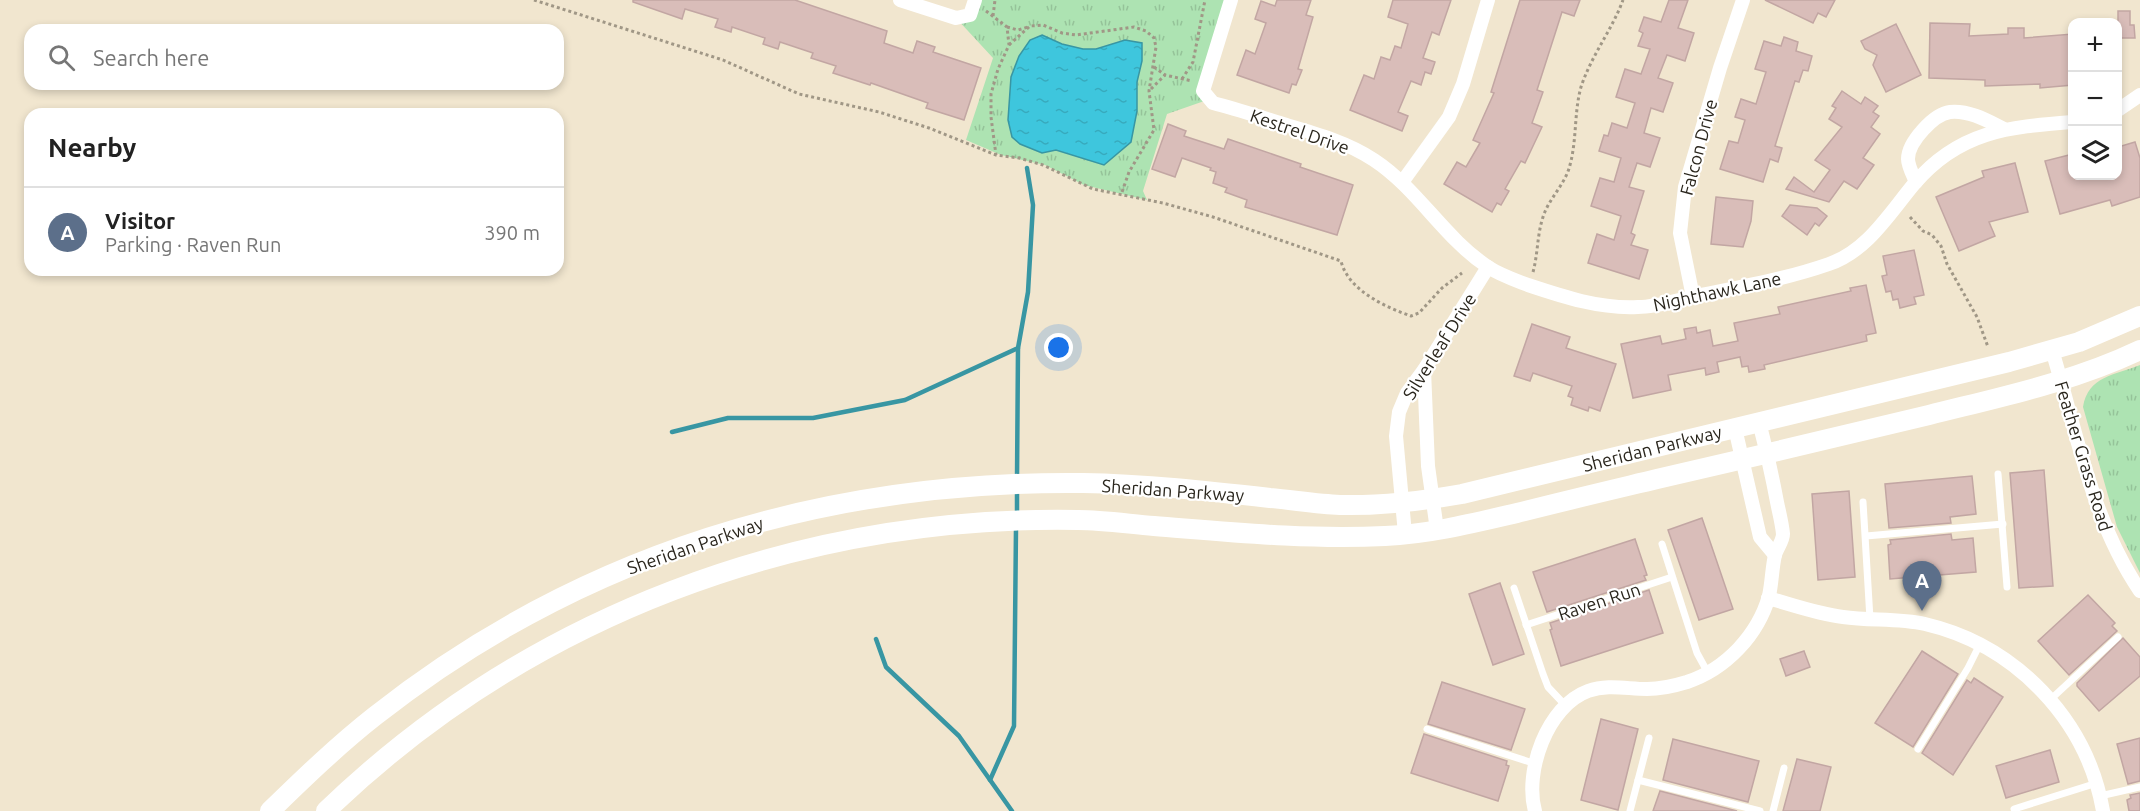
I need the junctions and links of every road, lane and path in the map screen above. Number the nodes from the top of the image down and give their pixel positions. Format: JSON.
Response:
{"nodes":[{"id":1,"x":534,"y":0,"type":"edge"},
{"id":2,"x":900,"y":0,"type":"edge"},
{"id":3,"x":995,"y":0,"type":"edge"},
{"id":4,"x":1204,"y":0,"type":"edge"},
{"id":5,"x":1231,"y":0,"type":"edge"},
{"id":6,"x":1488,"y":0,"type":"edge"},
{"id":7,"x":1623,"y":0,"type":"edge"},
{"id":8,"x":1743,"y":0,"type":"edge"},
{"id":9,"x":973,"y":6,"type":"edge"},
{"id":10,"x":993,"y":16,"type":"junction"},
{"id":11,"x":1030,"y":26,"type":"junction"},
{"id":12,"x":1007,"y":27,"type":"junction"},
{"id":13,"x":1009,"y":45,"type":"junction"},
{"id":14,"x":1154,"y":66,"type":"junction"},
{"id":15,"x":1165,"y":75,"type":"junction"},
{"id":16,"x":1182,"y":79,"type":"junction"},
{"id":17,"x":1205,"y":84,"type":"junction"},
{"id":18,"x":1149,"y":91,"type":"junction"},
{"id":19,"x":2140,"y":95,"type":"edge"},
{"id":20,"x":2122,"y":108,"type":"edge"},
{"id":21,"x":2068,"y":123,"type":"edge"},
{"id":22,"x":2004,"y":129,"type":"junction"},
{"id":23,"x":996,"y":155,"type":"junction"},
{"id":24,"x":1403,"y":182,"type":"junction"},
{"id":25,"x":1916,"y":182,"type":"junction"},
{"id":26,"x":1121,"y":195,"type":"junction"},
{"id":27,"x":1910,"y":217,"type":"dead end"},
{"id":28,"x":1488,"y":267,"type":"junction"},
{"id":29,"x":1462,"y":273,"type":"dead end"},
{"id":30,"x":1532,"y":276,"type":"dead end"},
{"id":31,"x":1693,"y":297,"type":"junction"},
{"id":32,"x":2140,"y":316,"type":"edge"},
{"id":33,"x":1988,"y":346,"type":"dead end"},
{"id":34,"x":2052,"y":350,"type":"junction"},
{"id":35,"x":2140,"y":350,"type":"edge"},
{"id":36,"x":1424,"y":370,"type":"junction"},
{"id":37,"x":2061,"y":379,"type":"junction"},
{"id":38,"x":1760,"y":422,"type":"junction"},
{"id":39,"x":1735,"y":428,"type":"junction"},
{"id":40,"x":1767,"y":454,"type":"junction"},
{"id":41,"x":1742,"y":460,"type":"junction"},
{"id":42,"x":1998,"y":474,"type":"dead end"},
{"id":43,"x":1432,"y":499,"type":"junction"},
{"id":44,"x":1402,"y":502,"type":"junction"},
{"id":45,"x":1863,"y":502,"type":"dead end"},
{"id":46,"x":2003,"y":524,"type":"junction"},
{"id":47,"x":1437,"y":530,"type":"junction"},
{"id":48,"x":1405,"y":534,"type":"junction"},
{"id":49,"x":1866,"y":536,"type":"junction"},
{"id":50,"x":1662,"y":544,"type":"dead end"},
{"id":51,"x":1775,"y":555,"type":"junction"},
{"id":52,"x":1672,"y":577,"type":"junction"},
{"id":53,"x":2007,"y":587,"type":"dead end"},
{"id":54,"x":1514,"y":588,"type":"dead end"},
{"id":55,"x":2140,"y":591,"type":"edge"},
{"id":56,"x":1768,"y":598,"type":"junction"},
{"id":57,"x":1870,"y":619,"type":"junction"},
{"id":58,"x":1526,"y":625,"type":"junction"},
{"id":59,"x":2118,"y":637,"type":"dead end"},
{"id":60,"x":1980,"y":644,"type":"junction"},
{"id":61,"x":1708,"y":673,"type":"junction"},
{"id":62,"x":2050,"y":699,"type":"junction"},
{"id":63,"x":1565,"y":705,"type":"junction"},
{"id":64,"x":1427,"y":729,"type":"dead end"},
{"id":65,"x":1649,"y":738,"type":"dead end"},
{"id":66,"x":1918,"y":749,"type":"dead end"},
{"id":67,"x":1536,"y":764,"type":"junction"},
{"id":68,"x":1784,"y":768,"type":"dead end"},
{"id":69,"x":1638,"y":780,"type":"junction"},
{"id":70,"x":2140,"y":787,"type":"edge"},
{"id":71,"x":2099,"y":790,"type":"junction"},
{"id":72,"x":2014,"y":810,"type":"edge"},
{"id":73,"x":270,"y":811,"type":"edge"},
{"id":74,"x":326,"y":811,"type":"edge"},
{"id":75,"x":1535,"y":811,"type":"edge"},
{"id":76,"x":1630,"y":811,"type":"edge"},
{"id":77,"x":1760,"y":811,"type":"edge"},
{"id":78,"x":1773,"y":811,"type":"edge"},
{"id":79,"x":2103,"y":811,"type":"edge"}],
"edges":[{"from":1,"to":23,"type":"path"},
{"from":2,"to":9,"type":"street"},
{"from":3,"to":10,"type":"path"},
{"from":4,"to":16,"type":"path"},
{"from":5,"to":17,"type":"street"},
{"from":6,"to":24,"type":"street"},
{"from":7,"to":30,"type":"path"},
{"from":8,"to":31,"type":"street","name":"Falcon Drive"},
{"from":9,"to":10,"type":"path"},
{"from":10,"to":12,"type":"path"},
{"from":11,"to":12,"type":"path"},
{"from":11,"to":13,"type":"path"},
{"from":11,"to":14,"type":"path"},
{"from":12,"to":13,"type":"path"},
{"from":13,"to":23,"type":"path"},
{"from":14,"to":15,"type":"path"},
{"from":14,"to":18,"type":"path"},
{"from":15,"to":16,"type":"path"},
{"from":15,"to":18,"type":"path"},
{"from":16,"to":17,"type":"path"},
{"from":17,"to":24,"type":"street","name":"Kestrel Drive"},
{"from":18,"to":26,"type":"path"},
{"from":19,"to":20,"type":"street"},
{"from":21,"to":22,"type":"street","name":"Nighthawk Lane"},
{"from":22,"to":25,"type":"street","name":"Nighthawk Lane"},
{"from":22,"to":25,"type":"street"},
{"from":23,"to":26,"type":"path"},
{"from":24,"to":28,"type":"street","name":"Kestrel Drive"},
{"from":25,"to":31,"type":"street","name":"Nighthawk Lane"},
{"from":26,"to":29,"type":"path"},
{"from":27,"to":33,"type":"path"},
{"from":28,"to":31,"type":"street","name":"Nighthawk Lane"},
{"from":28,"to":36,"type":"street","name":"Silverleaf Drive"},
{"from":32,"to":34,"type":"main road","name":"Sheridan Parkway"},
{"from":34,"to":37,"type":"street","name":"Feather Grass Road"},
{"from":34,"to":38,"type":"main road","name":"Sheridan Parkway"},
{"from":35,"to":37,"type":"main road","name":"Sheridan Parkway"},
{"from":36,"to":43,"type":"street"},
{"from":36,"to":44,"type":"street","name":"Silverleaf Drive"},
{"from":37,"to":40,"type":"main road","name":"Sheridan Parkway"},
{"from":37,"to":55,"type":"street","name":"Feather Grass Road"},
{"from":38,"to":39,"type":"main road","name":"Sheridan Parkway"},
{"from":38,"to":40,"type":"street"},
{"from":39,"to":41,"type":"street"},
{"from":39,"to":43,"type":"main road","name":"Sheridan Parkway"},
{"from":40,"to":41,"type":"main road","name":"Sheridan Parkway"},
{"from":40,"to":51,"type":"street"},
{"from":41,"to":47,"type":"main road","name":"Sheridan Parkway"},
{"from":41,"to":51,"type":"street"},
{"from":42,"to":46,"type":"lane"},
{"from":43,"to":44,"type":"main road","name":"Sheridan Parkway"},
{"from":43,"to":47,"type":"street"},
{"from":44,"to":48,"type":"street","name":"Silverleaf Drive"},
{"from":44,"to":73,"type":"main road","name":"Sheridan Parkway"},
{"from":45,"to":49,"type":"lane"},
{"from":46,"to":49,"type":"lane"},
{"from":46,"to":53,"type":"lane"},
{"from":47,"to":48,"type":"main road","name":"Sheridan Parkway"},
{"from":48,"to":74,"type":"main road","name":"Sheridan Parkway"},
{"from":49,"to":57,"type":"lane"},
{"from":50,"to":52,"type":"lane"},
{"from":51,"to":56,"type":"street"},
{"from":52,"to":58,"type":"lane","name":"Raven Run"},
{"from":52,"to":61,"type":"lane"},
{"from":54,"to":58,"type":"lane"},
{"from":56,"to":57,"type":"street"},
{"from":56,"to":61,"type":"street"},
{"from":57,"to":60,"type":"street"},
{"from":58,"to":63,"type":"lane"},
{"from":59,"to":62,"type":"lane"},
{"from":60,"to":62,"type":"street"},
{"from":60,"to":66,"type":"lane"},
{"from":61,"to":63,"type":"street"},
{"from":62,"to":71,"type":"street"},
{"from":63,"to":67,"type":"street"},
{"from":64,"to":67,"type":"lane"},
{"from":65,"to":69,"type":"lane"},
{"from":67,"to":75,"type":"street"},
{"from":68,"to":78,"type":"lane"},
{"from":69,"to":76,"type":"lane"},
{"from":69,"to":77,"type":"lane"},
{"from":70,"to":71,"type":"lane"},
{"from":71,"to":72,"type":"lane"},
{"from":71,"to":79,"type":"street"}]}
